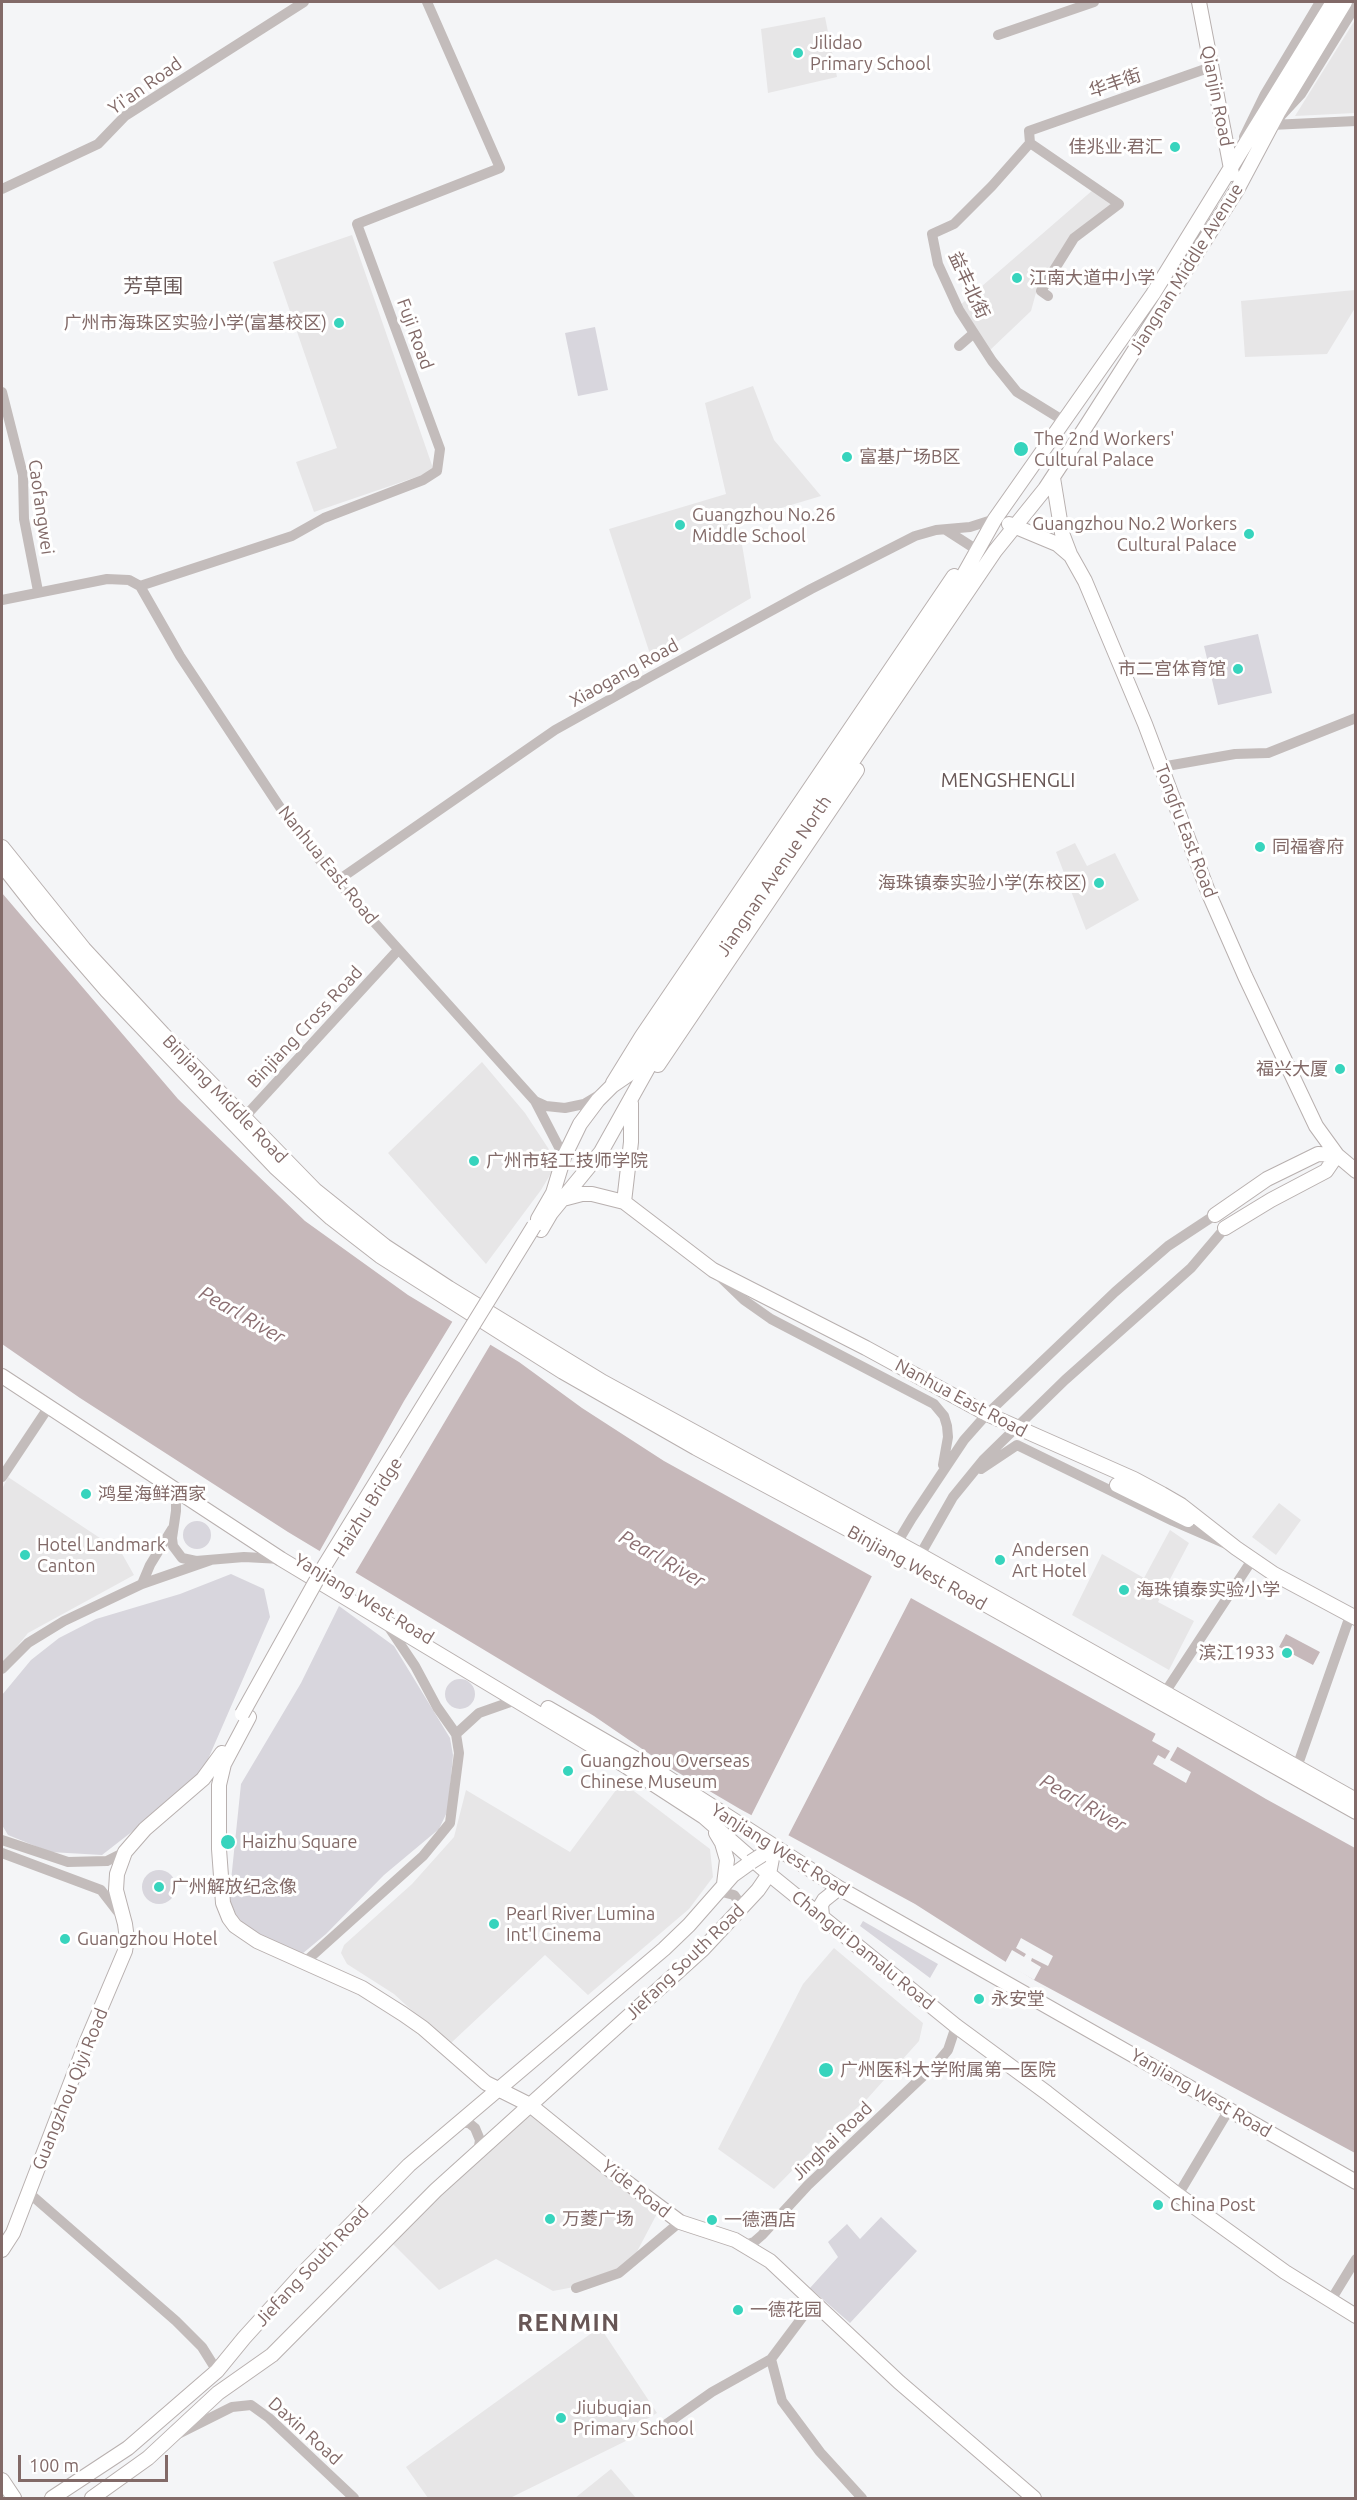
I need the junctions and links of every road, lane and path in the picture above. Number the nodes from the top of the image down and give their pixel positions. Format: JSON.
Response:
{"nodes":[{"id":1,"x":303,"y":2,"type":"edge"},
{"id":2,"x":427,"y":2,"type":"edge"},
{"id":3,"x":1094,"y":2,"type":"edge"},
{"id":4,"x":1199,"y":2,"type":"edge"},
{"id":5,"x":1320,"y":2,"type":"edge"},
{"id":6,"x":1333,"y":2,"type":"edge"},
{"id":7,"x":1345,"y":2,"type":"edge"},
{"id":8,"x":1356,"y":5,"type":"edge"},
{"id":9,"x":998,"y":35,"type":"dead end"},
{"id":10,"x":1211,"y":67,"type":"junction"},
{"id":11,"x":1356,"y":121,"type":"edge"},
{"id":12,"x":1271,"y":125,"type":"junction"},
{"id":13,"x":1030,"y":143,"type":"junction"},
{"id":14,"x":1231,"y":171,"type":"junction"},
{"id":15,"x":2,"y":189,"type":"edge"},
{"id":16,"x":1237,"y":190,"type":"junction"},
{"id":17,"x":1048,"y":296,"type":"dead end"},
{"id":18,"x":974,"y":333,"type":"junction"},
{"id":19,"x":959,"y":346,"type":"dead end"},
{"id":20,"x":2,"y":392,"type":"edge"},
{"id":21,"x":1064,"y":421,"type":"junction"},
{"id":22,"x":1053,"y":478,"type":"junction"},
{"id":23,"x":995,"y":519,"type":"junction"},
{"id":24,"x":1014,"y":526,"type":"junction"},
{"id":25,"x":946,"y":530,"type":"junction"},
{"id":26,"x":977,"y":550,"type":"junction"},
{"id":27,"x":1071,"y":556,"type":"junction"},
{"id":28,"x":140,"y":586,"type":"junction"},
{"id":29,"x":38,"y":591,"type":"junction"},
{"id":30,"x":2,"y":600,"type":"edge"},
{"id":31,"x":1356,"y":718,"type":"edge"},
{"id":32,"x":1161,"y":767,"type":"junction"},
{"id":33,"x":2,"y":847,"type":"edge"},
{"id":34,"x":2,"y":865,"type":"edge"},
{"id":35,"x":337,"y":881,"type":"junction"},
{"id":36,"x":398,"y":950,"type":"junction"},
{"id":37,"x":675,"y":1004,"type":"junction"},
{"id":38,"x":612,"y":1086,"type":"junction"},
{"id":39,"x":535,"y":1101,"type":"junction"},
{"id":40,"x":628,"y":1106,"type":"junction"},
{"id":41,"x":240,"y":1122,"type":"junction"},
{"id":42,"x":1336,"y":1155,"type":"junction"},
{"id":43,"x":564,"y":1157,"type":"junction"},
{"id":44,"x":1288,"y":1169,"type":"junction"},
{"id":45,"x":1356,"y":1171,"type":"edge"},
{"id":46,"x":1297,"y":1185,"type":"junction"},
{"id":47,"x":563,"y":1199,"type":"junction"},
{"id":48,"x":624,"y":1202,"type":"junction"},
{"id":49,"x":1215,"y":1215,"type":"joint"},
{"id":50,"x":538,"y":1228,"type":"junction"},
{"id":51,"x":1225,"y":1228,"type":"joint"},
{"id":52,"x":713,"y":1270,"type":"junction"},
{"id":53,"x":483,"y":1316,"type":"junction"},
{"id":54,"x":2,"y":1367,"type":"edge"},
{"id":55,"x":2,"y":1376,"type":"edge"},
{"id":56,"x":897,"y":1385,"type":"junction"},
{"id":57,"x":944,"y":1390,"type":"junction"},
{"id":58,"x":48,"y":1408,"type":"junction"},
{"id":59,"x":987,"y":1414,"type":"junction"},
{"id":60,"x":1012,"y":1432,"type":"junction"},
{"id":61,"x":1017,"y":1444,"type":"junction"},
{"id":62,"x":940,"y":1474,"type":"junction"},
{"id":63,"x":2,"y":1477,"type":"edge"},
{"id":64,"x":962,"y":1484,"type":"junction"},
{"id":65,"x":1117,"y":1485,"type":"dead end"},
{"id":66,"x":172,"y":1488,"type":"junction"},
{"id":67,"x":173,"y":1527,"type":"junction"},
{"id":68,"x":897,"y":1543,"type":"junction"},
{"id":69,"x":1236,"y":1548,"type":"junction"},
{"id":70,"x":920,"y":1555,"type":"junction"},
{"id":71,"x":902,"y":1558,"type":"junction"},
{"id":72,"x":281,"y":1559,"type":"junction"},
{"id":73,"x":211,"y":1560,"type":"junction"},
{"id":74,"x":1252,"y":1560,"type":"junction"},
{"id":75,"x":142,"y":1584,"type":"junction"},
{"id":76,"x":1353,"y":1617,"type":"edge"},
{"id":77,"x":386,"y":1623,"type":"junction"},
{"id":78,"x":2,"y":1669,"type":"edge"},
{"id":79,"x":1162,"y":1698,"type":"junction"},
{"id":80,"x":516,"y":1700,"type":"junction"},
{"id":81,"x":246,"y":1716,"type":"junction"},
{"id":82,"x":456,"y":1734,"type":"junction"},
{"id":83,"x":1297,"y":1767,"type":"junction"},
{"id":84,"x":1356,"y":1800,"type":"edge"},
{"id":85,"x":1356,"y":1812,"type":"edge"},
{"id":86,"x":704,"y":1817,"type":"junction"},
{"id":87,"x":2,"y":1840,"type":"edge"},
{"id":88,"x":774,"y":1848,"type":"junction"},
{"id":89,"x":125,"y":1852,"type":"junction"},
{"id":90,"x":2,"y":1853,"type":"edge"},
{"id":91,"x":769,"y":1874,"type":"junction"},
{"id":92,"x":721,"y":1887,"type":"junction"},
{"id":93,"x":839,"y":1888,"type":"junction"},
{"id":94,"x":223,"y":1903,"type":"joint"},
{"id":95,"x":740,"y":1911,"type":"junction"},
{"id":96,"x":822,"y":1916,"type":"junction"},
{"id":97,"x":125,"y":1924,"type":"junction"},
{"id":98,"x":305,"y":1962,"type":"junction"},
{"id":99,"x":956,"y":2026,"type":"junction"},
{"id":100,"x":497,"y":2090,"type":"junction"},
{"id":101,"x":530,"y":2105,"type":"junction"},
{"id":102,"x":1230,"y":2109,"type":"junction"},
{"id":103,"x":457,"y":2123,"type":"junction"},
{"id":104,"x":478,"y":2152,"type":"junction"},
{"id":105,"x":1356,"y":2182,"type":"edge"},
{"id":106,"x":29,"y":2193,"type":"junction"},
{"id":107,"x":1178,"y":2195,"type":"junction"},
{"id":108,"x":680,"y":2222,"type":"junction"},
{"id":109,"x":746,"y":2245,"type":"junction"},
{"id":110,"x":2,"y":2250,"type":"edge"},
{"id":111,"x":1356,"y":2259,"type":"edge"},
{"id":112,"x":576,"y":2289,"type":"dead end"},
{"id":113,"x":1331,"y":2300,"type":"junction"},
{"id":114,"x":813,"y":2302,"type":"junction"},
{"id":115,"x":1356,"y":2316,"type":"edge"},
{"id":116,"x":771,"y":2359,"type":"junction"},
{"id":117,"x":218,"y":2371,"type":"junction"},
{"id":118,"x":655,"y":2432,"type":"dead end"},
{"id":119,"x":164,"y":2442,"type":"junction"},
{"id":120,"x":2,"y":2480,"type":"edge"},
{"id":121,"x":14,"y":2499,"type":"edge"},
{"id":122,"x":52,"y":2499,"type":"edge"},
{"id":123,"x":92,"y":2499,"type":"edge"},
{"id":124,"x":354,"y":2499,"type":"edge"},
{"id":125,"x":862,"y":2499,"type":"edge"},
{"id":126,"x":1034,"y":2499,"type":"edge"}],
"edges":[{"from":1,"to":15,"type":"street","name":"Yi'an Road"},
{"from":2,"to":28,"type":"street","name":"Fuji Road"},
{"from":3,"to":9,"type":"street"},
{"from":4,"to":10,"type":"main road","name":"Qianjin Road"},
{"from":5,"to":14,"type":"street"},
{"from":6,"to":14,"type":"main road","name":"Jiangnan Middle Avenue"},
{"from":7,"to":12,"type":"main road","name":"Jiangnan Middle Avenue"},
{"from":8,"to":12,"type":"street"},
{"from":10,"to":13,"type":"street","name":"华丰街"},
{"from":10,"to":14,"type":"main road","name":"Qianjin Road"},
{"from":11,"to":12,"type":"street"},
{"from":12,"to":16,"type":"main road","name":"Jiangnan Middle Avenue"},
{"from":13,"to":17,"type":"street"},
{"from":13,"to":18,"type":"street","name":"益丰北街"},
{"from":14,"to":16,"type":"main road","name":"Qianjin Road"},
{"from":14,"to":21,"type":"main road","name":"Jiangnan Middle Avenue"},
{"from":16,"to":22,"type":"main road","name":"Jiangnan Middle Avenue"},
{"from":18,"to":19,"type":"street"},
{"from":18,"to":21,"type":"street","name":"益丰北街"},
{"from":20,"to":29,"type":"street","name":"Caofangwei"},
{"from":21,"to":23,"type":"main road","name":"Jiangnan Middle Avenue"},
{"from":22,"to":24,"type":"main road","name":"Jiangnan Middle Avenue"},
{"from":22,"to":27,"type":"main road"},
{"from":23,"to":24,"type":"main road","name":"Tongfu East Road"},
{"from":23,"to":25,"type":"street","name":"Xiaogang Road"},
{"from":23,"to":26,"type":"main road","name":"Jiangnan Avenue North"},
{"from":24,"to":27,"type":"main road","name":"Tongfu East Road"},
{"from":24,"to":40,"type":"main road","name":"Jiangnan Avenue North"},
{"from":25,"to":26,"type":"street"},
{"from":25,"to":35,"type":"street","name":"Xiaogang Road"},
{"from":26,"to":37,"type":"main road","name":"Jiangnan Avenue North"},
{"from":26,"to":38,"type":"main road"},
{"from":27,"to":32,"type":"main road","name":"Tongfu East Road"},
{"from":28,"to":29,"type":"street","name":"Nanhua East Road"},
{"from":28,"to":35,"type":"street","name":"Nanhua East Road"},
{"from":29,"to":30,"type":"street"},
{"from":31,"to":32,"type":"street"},
{"from":32,"to":42,"type":"main road","name":"Tongfu East Road"},
{"from":33,"to":41,"type":"main road","name":"Binjiang Middle Road"},
{"from":34,"to":41,"type":"main road","name":"Binjiang Middle Road"},
{"from":35,"to":36,"type":"street","name":"Nanhua East Road"},
{"from":36,"to":39,"type":"street","name":"Nanhua East Road"},
{"from":36,"to":41,"type":"street","name":"Binjiang Cross Road"},
{"from":37,"to":38,"type":"main road","name":"Jiangnan Avenue North"},
{"from":37,"to":40,"type":"main road"},
{"from":38,"to":39,"type":"street"},
{"from":38,"to":43,"type":"main road","name":"Jiangnan Avenue North"},
{"from":39,"to":43,"type":"street","name":"Nanhua East Road"},
{"from":40,"to":47,"type":"main road","name":"Jiangnan Avenue North"},
{"from":40,"to":48,"type":"main road"},
{"from":41,"to":53,"type":"main road","name":"Binjiang Middle Road"},
{"from":42,"to":44,"type":"main road"},
{"from":42,"to":45,"type":"main road","name":"Tongfu East Road"},
{"from":42,"to":46,"type":"main road"},
{"from":43,"to":50,"type":"main road","name":"Jiangnan Avenue North"},
{"from":44,"to":46,"type":"main road"},
{"from":44,"to":49,"type":"main road"},
{"from":46,"to":51,"type":"main road"},
{"from":47,"to":48,"type":"main road","name":"Nanhua East Road"},
{"from":47,"to":50,"type":"main road","name":"Jiangnan Avenue North"},
{"from":48,"to":52,"type":"main road","name":"Nanhua East Road"},
{"from":49,"to":59,"type":"street"},
{"from":50,"to":81,"type":"main road","name":"Haizhu Bridge","bridge":true},
{"from":51,"to":60,"type":"street"},
{"from":52,"to":56,"type":"street"},
{"from":52,"to":57,"type":"main road","name":"Nanhua East Road"},
{"from":53,"to":68,"type":"main road","name":"Binjiang West Road"},
{"from":53,"to":71,"type":"main road","name":"Binjiang West Road"},
{"from":54,"to":88,"type":"main road","name":"Yanjiang West Road"},
{"from":55,"to":58,"type":"main road","name":"Yanjiang West Road"},
{"from":56,"to":57,"type":"street"},
{"from":56,"to":62,"type":"street"},
{"from":57,"to":59,"type":"main road","name":"Nanhua East Road"},
{"from":58,"to":63,"type":"street"},
{"from":58,"to":66,"type":"main road","name":"Yanjiang West Road"},
{"from":59,"to":60,"type":"main road","name":"Nanhua East Road"},
{"from":59,"to":62,"type":"street"},
{"from":60,"to":61,"type":"street"},
{"from":60,"to":64,"type":"street"},
{"from":60,"to":69,"type":"main road","name":"Nanhua East Road"},
{"from":61,"to":64,"type":"street"},
{"from":61,"to":69,"type":"street"},
{"from":62,"to":68,"type":"street"},
{"from":64,"to":70,"type":"street"},
{"from":65,"to":69,"type":"main road"},
{"from":66,"to":67,"type":"street"},
{"from":66,"to":72,"type":"main road","name":"Yanjiang West Road"},
{"from":67,"to":73,"type":"street"},
{"from":67,"to":75,"type":"street"},
{"from":68,"to":70,"type":"main road","name":"Binjiang West Road"},
{"from":68,"to":71,"type":"street"},
{"from":69,"to":74,"type":"main road","name":"Nanhua East Road"},
{"from":70,"to":71,"type":"street"},
{"from":70,"to":79,"type":"main road","name":"Binjiang West Road"},
{"from":71,"to":79,"type":"main road","name":"Binjiang West Road"},
{"from":72,"to":73,"type":"street"},
{"from":72,"to":77,"type":"main road","name":"Yanjiang West Road"},
{"from":73,"to":75,"type":"street"},
{"from":74,"to":76,"type":"main road","name":"Nanhua East Road"},
{"from":74,"to":79,"type":"street"},
{"from":75,"to":78,"type":"street"},
{"from":76,"to":83,"type":"street"},
{"from":77,"to":80,"type":"main road","name":"Yanjiang West Road"},
{"from":77,"to":82,"type":"street"},
{"from":79,"to":83,"type":"main road","name":"Binjiang West Road"},
{"from":79,"to":85,"type":"main road","name":"Binjiang West Road"},
{"from":80,"to":82,"type":"street"},
{"from":80,"to":86,"type":"main road","name":"Yanjiang West Road"},
{"from":81,"to":89,"type":"main road","name":"Haizhu Bridge"},
{"from":81,"to":94,"type":"main road","name":"Haizhu Bridge"},
{"from":82,"to":98,"type":"street"},
{"from":83,"to":84,"type":"main road","name":"Binjiang West Road"},
{"from":86,"to":91,"type":"main road","name":"Yanjiang West Road"},
{"from":86,"to":92,"type":"main road"},
{"from":87,"to":89,"type":"street"},
{"from":88,"to":91,"type":"main road","name":"Jiefang South Road"},
{"from":88,"to":92,"type":"main road","name":"Jiefang South Road"},
{"from":88,"to":93,"type":"main road","name":"Yanjiang West Road"},
{"from":89,"to":97,"type":"main road","name":"Guangzhou Qiyi Road"},
{"from":90,"to":97,"type":"street"},
{"from":91,"to":95,"type":"main road","name":"Jiefang South Road"},
{"from":91,"to":96,"type":"main road","name":"Changdi Damalu Road"},
{"from":92,"to":95,"type":"street"},
{"from":92,"to":100,"type":"main road","name":"Jiefang South Road"},
{"from":93,"to":96,"type":"main road"},
{"from":93,"to":102,"type":"main road","name":"Yanjiang West Road"},
{"from":94,"to":98,"type":"main road","name":"Yide Road"},
{"from":95,"to":101,"type":"main road","name":"Jiefang South Road"},
{"from":96,"to":99,"type":"main road","name":"Changdi Damalu Road"},
{"from":97,"to":106,"type":"main road","name":"Guangzhou Qiyi Road"},
{"from":98,"to":100,"type":"main road","name":"Yide Road"},
{"from":99,"to":107,"type":"main road","name":"Changdi Damalu Road"},
{"from":99,"to":109,"type":"street","name":"Jinghai Road"},
{"from":100,"to":101,"type":"main road","name":"Yide Road"},
{"from":100,"to":103,"type":"main road","name":"Jiefang South Road"},
{"from":101,"to":104,"type":"main road","name":"Jiefang South Road"},
{"from":101,"to":108,"type":"main road","name":"Yide Road"},
{"from":102,"to":105,"type":"main road","name":"Yanjiang West Road"},
{"from":102,"to":107,"type":"street"},
{"from":103,"to":104,"type":"street"},
{"from":103,"to":117,"type":"main road","name":"Jiefang South Road"},
{"from":104,"to":119,"type":"main road","name":"Jiefang South Road"},
{"from":106,"to":110,"type":"main road","name":"Guangzhou Qiyi Road"},
{"from":106,"to":117,"type":"street"},
{"from":107,"to":113,"type":"main road","name":"Changdi Damalu Road"},
{"from":108,"to":109,"type":"main road","name":"Yide Road"},
{"from":108,"to":112,"type":"street"},
{"from":109,"to":114,"type":"main road","name":"Yide Road"},
{"from":111,"to":113,"type":"street"},
{"from":113,"to":115,"type":"main road","name":"Changdi Damalu Road"},
{"from":114,"to":116,"type":"street"},
{"from":114,"to":126,"type":"main road","name":"Yide Road"},
{"from":116,"to":118,"type":"street"},
{"from":116,"to":125,"type":"street"},
{"from":117,"to":122,"type":"main road","name":"Jiefang South Road"},
{"from":119,"to":123,"type":"main road","name":"Jiefang South Road"},
{"from":119,"to":124,"type":"street","name":"Daxin Road"},
{"from":120,"to":121,"type":"main road"}]}
